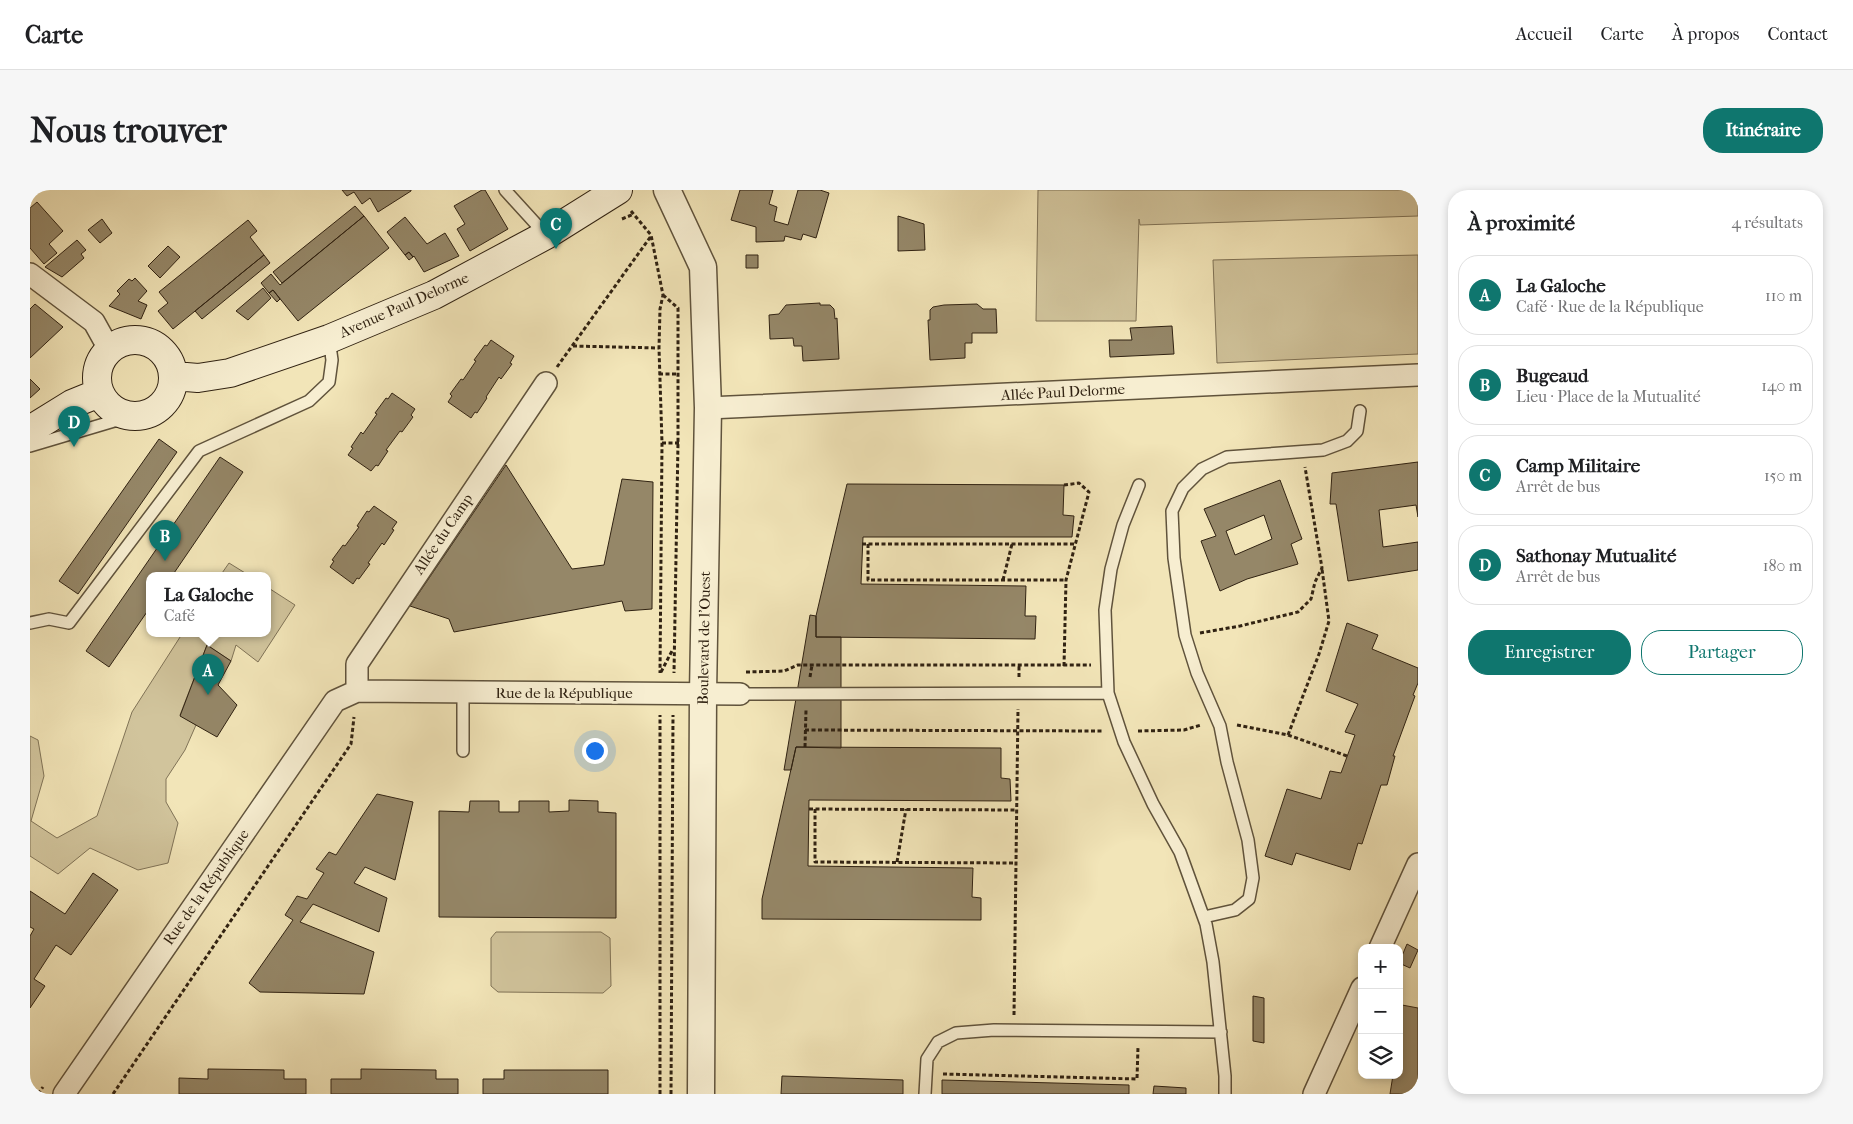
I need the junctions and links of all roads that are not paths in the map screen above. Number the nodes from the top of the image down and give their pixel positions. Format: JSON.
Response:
{"nodes":[{"id":1,"x":505,"y":190,"type":"edge"},
{"id":2,"x":667,"y":190,"type":"edge"},
{"id":3,"x":624,"y":200,"type":"edge"},
{"id":4,"x":546,"y":235,"type":"junction"},
{"id":5,"x":30,"y":274,"type":"edge"},
{"id":6,"x":329,"y":339,"type":"junction"},
{"id":7,"x":109,"y":348,"type":"junction"},
{"id":8,"x":1418,"y":375,"type":"edge"},
{"id":9,"x":174,"y":376,"type":"junction"},
{"id":10,"x":546,"y":383,"type":"road end"},
{"id":11,"x":100,"y":393,"type":"junction"},
{"id":12,"x":708,"y":408,"type":"junction"},
{"id":13,"x":1360,"y":411,"type":"dead end"},
{"id":14,"x":131,"y":416,"type":"junction"},
{"id":15,"x":30,"y":430,"type":"edge"},
{"id":16,"x":30,"y":446,"type":"edge"},
{"id":17,"x":1138,"y":485,"type":"dead end"},
{"id":18,"x":30,"y":622,"type":"edge"},
{"id":19,"x":357,"y":691,"type":"junction"},
{"id":20,"x":463,"y":692,"type":"junction"},
{"id":21,"x":1108,"y":693,"type":"junction"},
{"id":22,"x":702,"y":694,"type":"junction"},
{"id":23,"x":740,"y":694,"type":"joint"},
{"id":24,"x":463,"y":751,"type":"dead end"},
{"id":25,"x":1418,"y":864,"type":"edge"},
{"id":26,"x":1204,"y":917,"type":"junction"},
{"id":27,"x":1382,"y":944,"type":"edge"},
{"id":28,"x":1362,"y":989,"type":"edge"},
{"id":29,"x":1221,"y":1032,"type":"junction"},
{"id":30,"x":64,"y":1094,"type":"edge"},
{"id":31,"x":701,"y":1094,"type":"edge"},
{"id":32,"x":925,"y":1094,"type":"edge"},
{"id":33,"x":1225,"y":1094,"type":"edge"},
{"id":34,"x":1314,"y":1094,"type":"edge"}],
"edges":[{"from":1,"to":4,"type":"lane"},
{"from":2,"to":12,"type":"street","name":"Boulevard de l'Ouest"},
{"from":3,"to":4,"type":"main road","name":"Avenue Paul Delorme"},
{"from":4,"to":6,"type":"main road","name":"Avenue Paul Delorme"},
{"from":5,"to":7,"type":"street"},
{"from":6,"to":9,"type":"main road","name":"Avenue Paul Delorme"},
{"from":6,"to":18,"type":"lane"},
{"from":7,"to":9,"type":"main road"},
{"from":7,"to":11,"type":"main road"},
{"from":8,"to":12,"type":"street","name":"Allée Paul Delorme"},
{"from":9,"to":14,"type":"main road"},
{"from":10,"to":19,"type":"street","name":"Allée du Camp"},
{"from":11,"to":14,"type":"main road"},
{"from":11,"to":15,"type":"main road"},
{"from":12,"to":22,"type":"street","name":"Boulevard de l'Ouest"},
{"from":13,"to":26,"type":"lane"},
{"from":14,"to":16,"type":"lane"},
{"from":17,"to":21,"type":"lane"},
{"from":19,"to":20,"type":"street","name":"Rue de la République"},
{"from":19,"to":30,"type":"street","name":"Rue de la République"},
{"from":20,"to":22,"type":"street","name":"Rue de la République"},
{"from":20,"to":24,"type":"lane"},
{"from":21,"to":23,"type":"lane"},
{"from":21,"to":26,"type":"lane"},
{"from":22,"to":23,"type":"street","name":"Rue de la République"},
{"from":22,"to":31,"type":"street","name":"Boulevard de l'Ouest"},
{"from":25,"to":27,"type":"street"},
{"from":26,"to":29,"type":"lane"},
{"from":28,"to":34,"type":"street"},
{"from":29,"to":32,"type":"lane"},
{"from":29,"to":33,"type":"lane"}]}
